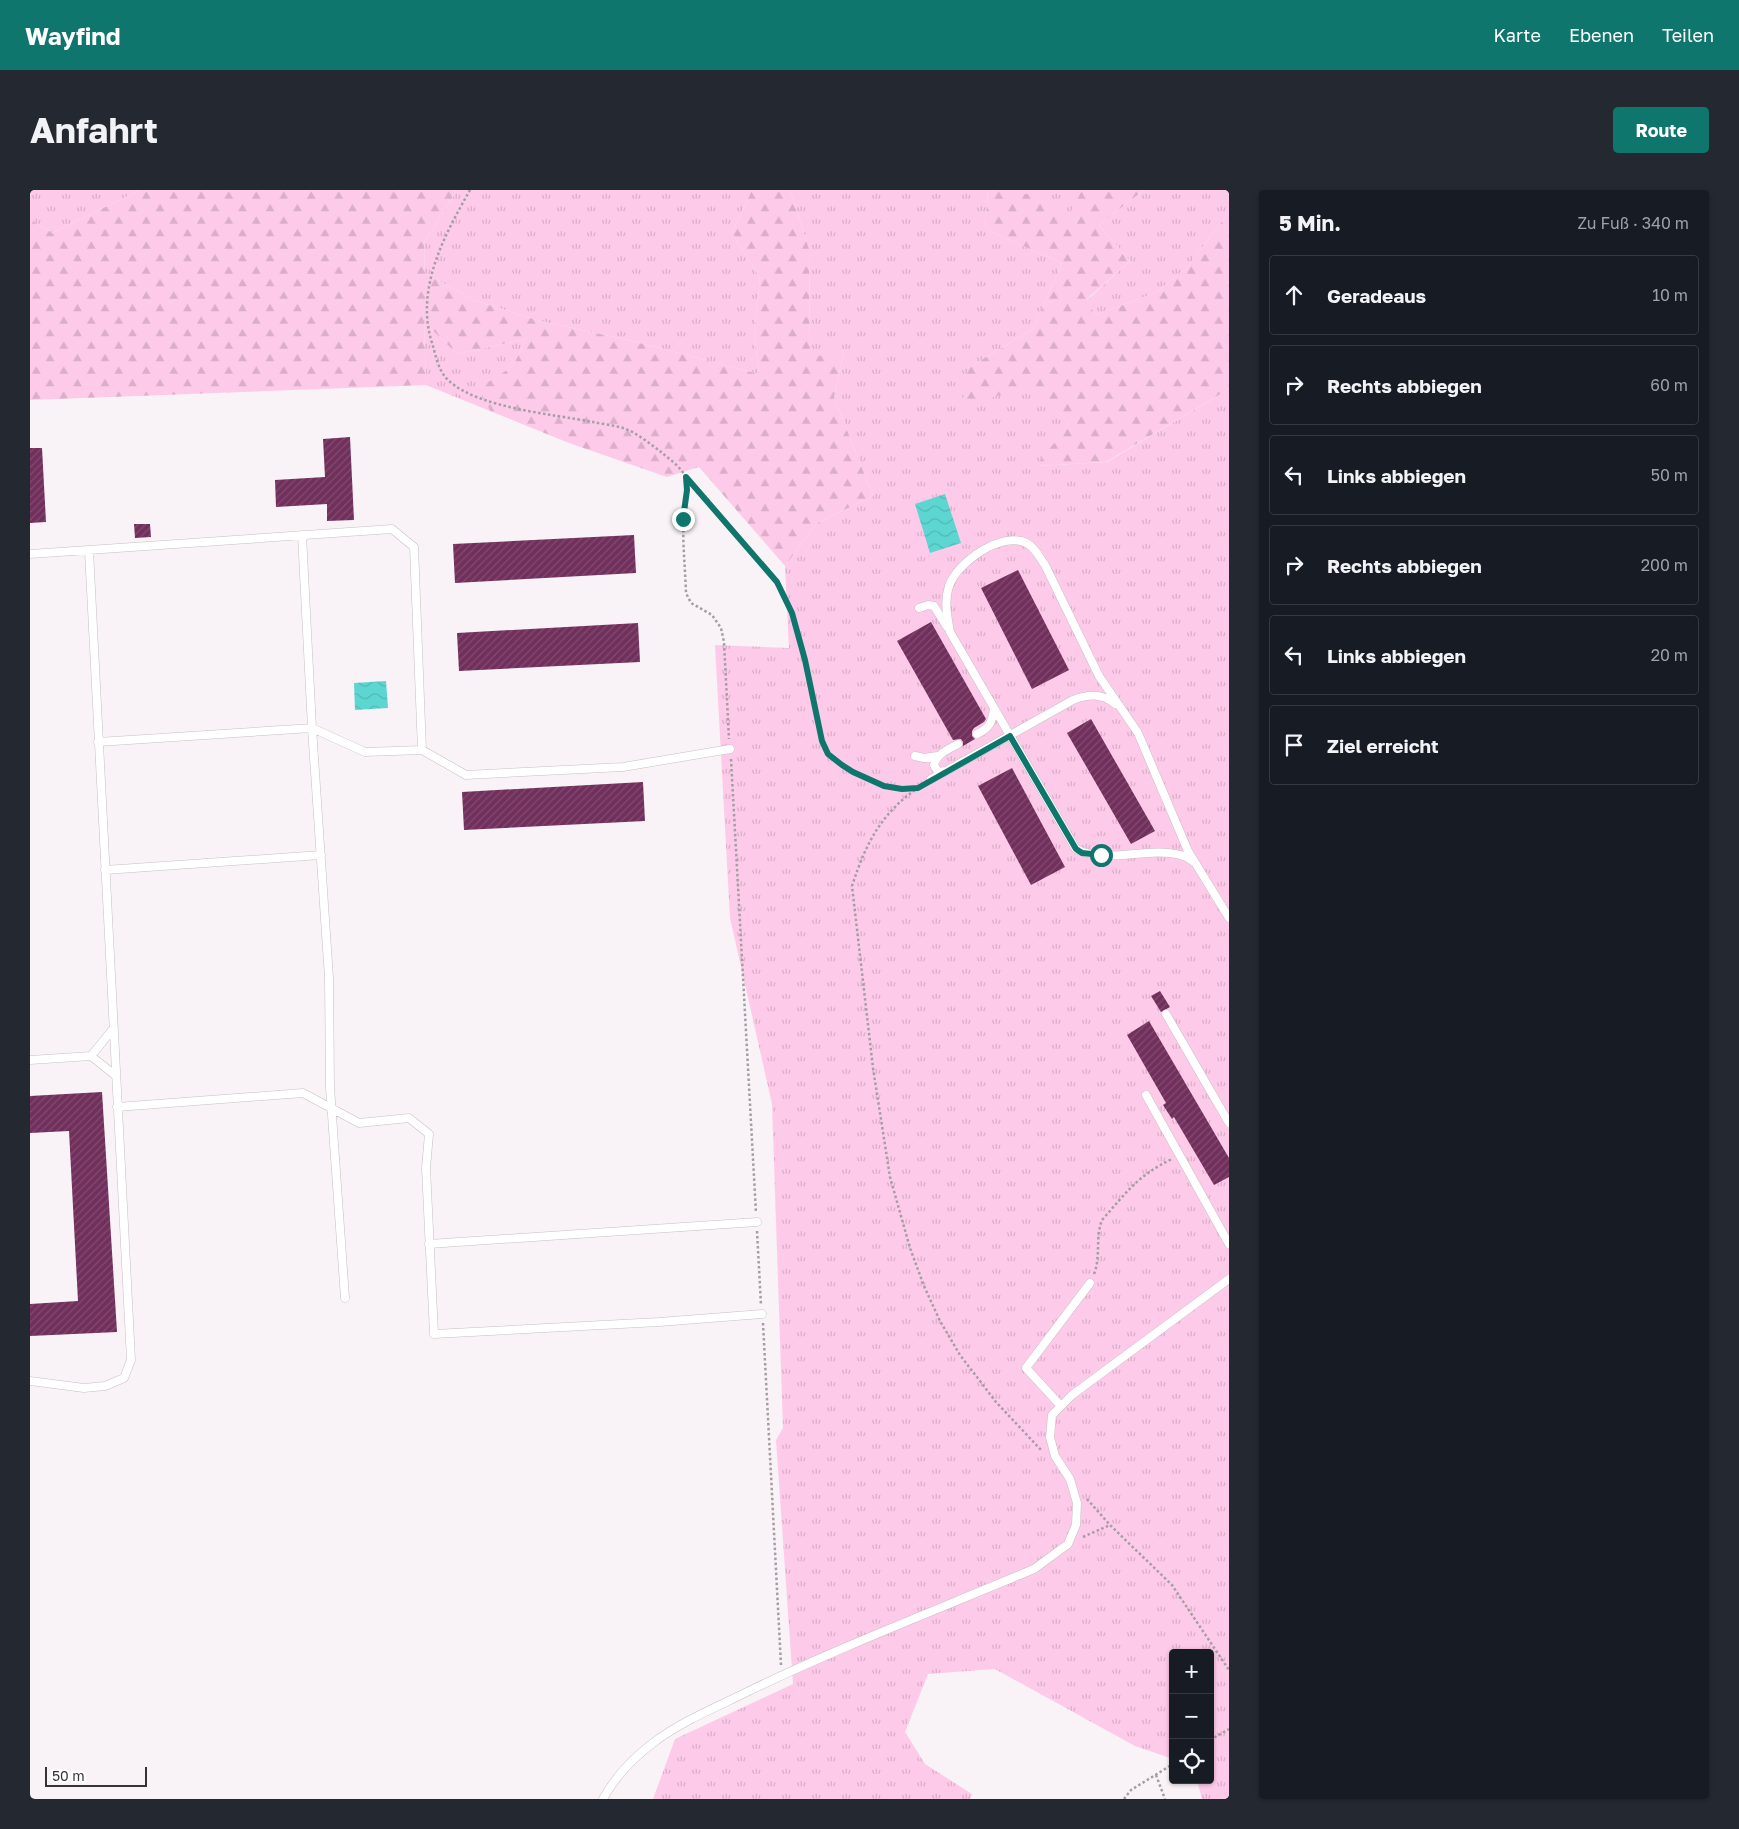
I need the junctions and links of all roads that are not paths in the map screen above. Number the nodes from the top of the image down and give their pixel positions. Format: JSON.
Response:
{"nodes":[{"id":1,"x":302,"y":535,"type":"junction"},
{"id":2,"x":88,"y":551,"type":"junction"},
{"id":3,"x":30,"y":554,"type":"edge"},
{"id":4,"x":919,"y":608,"type":"dead end"},
{"id":5,"x":950,"y":632,"type":"junction"},
{"id":6,"x":994,"y":709,"type":"junction"},
{"id":7,"x":1123,"y":710,"type":"junction"},
{"id":8,"x":312,"y":728,"type":"junction"},
{"id":9,"x":977,"y":734,"type":"dead end"},
{"id":10,"x":1010,"y":736,"type":"junction"},
{"id":11,"x":98,"y":742,"type":"junction"},
{"id":12,"x":958,"y":744,"type":"dead end"},
{"id":13,"x":730,"y":749,"type":"road end"},
{"id":14,"x":422,"y":750,"type":"junction"},
{"id":15,"x":915,"y":756,"type":"dead end"},
{"id":16,"x":938,"y":756,"type":"junction"},
{"id":17,"x":946,"y":771,"type":"junction"},
{"id":18,"x":931,"y":779,"type":"road end"},
{"id":19,"x":321,"y":855,"type":"junction"},
{"id":20,"x":1194,"y":862,"type":"junction"},
{"id":21,"x":105,"y":870,"type":"junction"},
{"id":22,"x":1229,"y":918,"type":"edge"},
{"id":23,"x":1166,"y":1014,"type":"dead end"},
{"id":24,"x":114,"y":1029,"type":"junction"},
{"id":25,"x":91,"y":1056,"type":"junction"},
{"id":26,"x":30,"y":1060,"type":"edge"},
{"id":27,"x":116,"y":1076,"type":"junction"},
{"id":28,"x":1146,"y":1095,"type":"dead end"},
{"id":29,"x":117,"y":1107,"type":"junction"},
{"id":30,"x":331,"y":1107,"type":"junction"},
{"id":31,"x":1229,"y":1123,"type":"edge"},
{"id":32,"x":756,"y":1222,"type":"road end"},
{"id":33,"x":430,"y":1244,"type":"junction"},
{"id":34,"x":1229,"y":1244,"type":"edge"},
{"id":35,"x":1229,"y":1279,"type":"edge"},
{"id":36,"x":1090,"y":1283,"type":"road end"},
{"id":37,"x":345,"y":1298,"type":"dead end"},
{"id":38,"x":762,"y":1314,"type":"road end"},
{"id":39,"x":30,"y":1381,"type":"edge"},
{"id":40,"x":1062,"y":1406,"type":"junction"},
{"id":41,"x":603,"y":1799,"type":"edge"}],
"edges":[{"from":1,"to":2,"type":"lane"},
{"from":1,"to":8,"type":"lane"},
{"from":1,"to":14,"type":"lane"},
{"from":2,"to":3,"type":"lane"},
{"from":2,"to":11,"type":"lane"},
{"from":4,"to":5,"type":"lane"},
{"from":5,"to":6,"type":"lane"},
{"from":5,"to":7,"type":"lane"},
{"from":6,"to":9,"type":"lane"},
{"from":6,"to":10,"type":"lane"},
{"from":7,"to":10,"type":"lane"},
{"from":7,"to":20,"type":"lane"},
{"from":8,"to":11,"type":"lane"},
{"from":8,"to":14,"type":"lane"},
{"from":8,"to":19,"type":"lane"},
{"from":10,"to":17,"type":"lane"},
{"from":10,"to":20,"type":"lane"},
{"from":11,"to":21,"type":"lane"},
{"from":12,"to":16,"type":"lane"},
{"from":13,"to":14,"type":"lane"},
{"from":15,"to":16,"type":"lane"},
{"from":16,"to":17,"type":"lane"},
{"from":17,"to":18,"type":"lane"},
{"from":19,"to":21,"type":"lane"},
{"from":19,"to":30,"type":"lane"},
{"from":20,"to":22,"type":"lane"},
{"from":21,"to":24,"type":"lane"},
{"from":23,"to":31,"type":"lane"},
{"from":24,"to":25,"type":"lane"},
{"from":24,"to":27,"type":"lane"},
{"from":25,"to":26,"type":"lane"},
{"from":25,"to":27,"type":"lane"},
{"from":27,"to":29,"type":"lane"},
{"from":28,"to":34,"type":"lane"},
{"from":29,"to":30,"type":"lane"},
{"from":29,"to":39,"type":"lane"},
{"from":30,"to":33,"type":"lane"},
{"from":30,"to":37,"type":"lane"},
{"from":32,"to":33,"type":"lane"},
{"from":33,"to":38,"type":"lane"},
{"from":35,"to":40,"type":"lane"},
{"from":36,"to":40,"type":"lane"},
{"from":40,"to":41,"type":"lane"}]}
